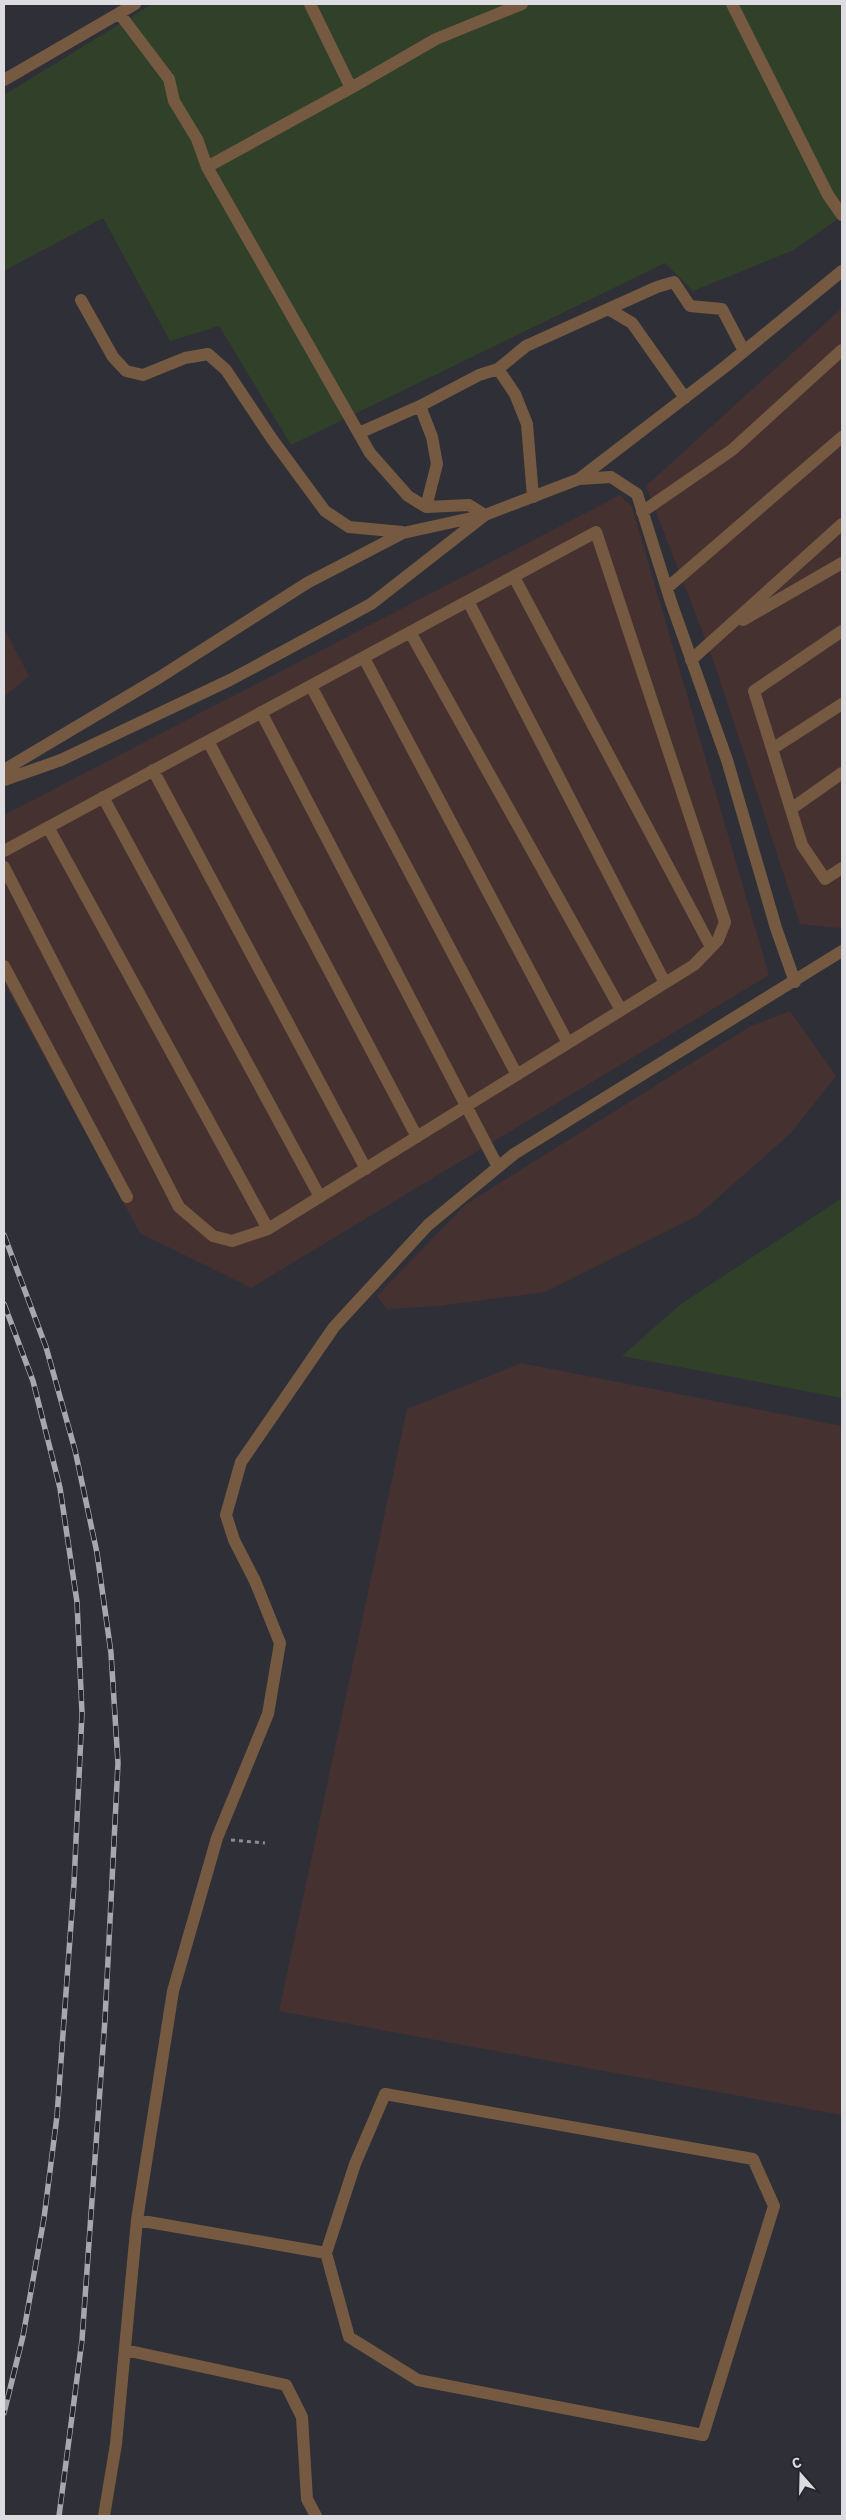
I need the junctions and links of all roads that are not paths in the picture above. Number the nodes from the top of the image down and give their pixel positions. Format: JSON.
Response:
{"nodes":[{"id":1,"x":135,"y":4,"type":"edge"},
{"id":2,"x":310,"y":4,"type":"edge"},
{"id":3,"x":522,"y":4,"type":"edge"},
{"id":4,"x":732,"y":4,"type":"edge"},
{"id":5,"x":119,"y":13,"type":"junction"},
{"id":6,"x":4,"y":80,"type":"edge"},
{"id":7,"x":351,"y":88,"type":"junction"},
{"id":8,"x":207,"y":167,"type":"junction"},
{"id":9,"x":842,"y":215,"type":"edge"},
{"id":10,"x":842,"y":270,"type":"edge"},
{"id":11,"x":81,"y":300,"type":"dead end"},
{"id":12,"x":610,"y":310,"type":"junction"},
{"id":13,"x":842,"y":350,"type":"edge"},
{"id":14,"x":744,"y":351,"type":"junction"},
{"id":15,"x":498,"y":369,"type":"junction"},
{"id":16,"x":685,"y":398,"type":"junction"},
{"id":17,"x":420,"y":406,"type":"junction"},
{"id":18,"x":359,"y":433,"type":"junction"},
{"id":19,"x":842,"y":437,"type":"edge"},
{"id":20,"x":579,"y":479,"type":"junction"},
{"id":21,"x":533,"y":497,"type":"junction"},
{"id":22,"x":426,"y":507,"type":"junction"},
{"id":23,"x":642,"y":512,"type":"junction"},
{"id":24,"x":485,"y":515,"type":"junction"},
{"id":25,"x":842,"y":524,"type":"edge"},
{"id":26,"x":403,"y":532,"type":"junction"},
{"id":27,"x":842,"y":563,"type":"edge"},
{"id":28,"x":514,"y":577,"type":"junction"},
{"id":29,"x":667,"y":588,"type":"junction"},
{"id":30,"x":468,"y":601,"type":"junction"},
{"id":31,"x":842,"y":631,"type":"edge"},
{"id":32,"x":410,"y":632,"type":"junction"},
{"id":33,"x":722,"y":633,"type":"junction"},
{"id":34,"x":364,"y":658,"type":"junction"},
{"id":35,"x":691,"y":660,"type":"junction"},
{"id":36,"x":311,"y":686,"type":"junction"},
{"id":37,"x":842,"y":704,"type":"edge"},
{"id":38,"x":261,"y":712,"type":"junction"},
{"id":39,"x":208,"y":741,"type":"junction"},
{"id":40,"x":772,"y":749,"type":"junction"},
{"id":41,"x":4,"y":770,"type":"edge"},
{"id":42,"x":153,"y":770,"type":"junction"},
{"id":43,"x":842,"y":773,"type":"edge"},
{"id":44,"x":4,"y":780,"type":"edge"},
{"id":45,"x":103,"y":797,"type":"junction"},
{"id":46,"x":791,"y":809,"type":"junction"},
{"id":47,"x":48,"y":827,"type":"junction"},
{"id":48,"x":4,"y":851,"type":"edge"},
{"id":49,"x":4,"y":867,"type":"edge"},
{"id":50,"x":842,"y":868,"type":"edge"},
{"id":51,"x":711,"y":947,"type":"junction"},
{"id":52,"x":842,"y":951,"type":"edge"},
{"id":53,"x":4,"y":966,"type":"edge"},
{"id":54,"x":795,"y":982,"type":"junction"},
{"id":55,"x":665,"y":983,"type":"junction"},
{"id":56,"x":621,"y":1010,"type":"junction"},
{"id":57,"x":568,"y":1043,"type":"junction"},
{"id":58,"x":517,"y":1075,"type":"junction"},
{"id":59,"x":466,"y":1107,"type":"junction"},
{"id":60,"x":417,"y":1137,"type":"junction"},
{"id":61,"x":498,"y":1167,"type":"junction"},
{"id":62,"x":366,"y":1169,"type":"junction"},
{"id":63,"x":127,"y":1197,"type":"dead end"},
{"id":64,"x":320,"y":1197,"type":"junction"},
{"id":65,"x":268,"y":1229,"type":"junction"},
{"id":66,"x":137,"y":2220,"type":"junction"},
{"id":67,"x":326,"y":2253,"type":"junction"},
{"id":68,"x":125,"y":2350,"type":"junction"},
{"id":69,"x":104,"y":2516,"type":"edge"},
{"id":70,"x":316,"y":2516,"type":"edge"}],
"edges":[{"from":1,"to":5,"type":"street"},
{"from":2,"to":7,"type":"street"},
{"from":3,"to":7,"type":"street"},
{"from":4,"to":9,"type":"street"},
{"from":5,"to":6,"type":"street"},
{"from":5,"to":8,"type":"street"},
{"from":7,"to":8,"type":"street"},
{"from":8,"to":18,"type":"street"},
{"from":10,"to":14,"type":"street"},
{"from":11,"to":26,"type":"street"},
{"from":12,"to":14,"type":"street"},
{"from":12,"to":15,"type":"street"},
{"from":12,"to":16,"type":"street"},
{"from":13,"to":23,"type":"street"},
{"from":14,"to":16,"type":"street"},
{"from":15,"to":17,"type":"street"},
{"from":15,"to":21,"type":"street"},
{"from":16,"to":20,"type":"street"},
{"from":17,"to":18,"type":"street"},
{"from":17,"to":22,"type":"street"},
{"from":18,"to":22,"type":"street"},
{"from":19,"to":29,"type":"street"},
{"from":20,"to":21,"type":"street"},
{"from":20,"to":23,"type":"street"},
{"from":21,"to":24,"type":"street"},
{"from":22,"to":24,"type":"street"},
{"from":23,"to":29,"type":"street"},
{"from":24,"to":26,"type":"street"},
{"from":24,"to":44,"type":"street"},
{"from":25,"to":33,"type":"street"},
{"from":26,"to":41,"type":"street"},
{"from":27,"to":33,"type":"street"},
{"from":28,"to":30,"type":"street"},
{"from":28,"to":51,"type":"street"},
{"from":28,"to":51,"type":"street"},
{"from":29,"to":35,"type":"street"},
{"from":30,"to":32,"type":"street"},
{"from":30,"to":55,"type":"street"},
{"from":31,"to":40,"type":"street"},
{"from":32,"to":34,"type":"street"},
{"from":32,"to":56,"type":"street"},
{"from":33,"to":35,"type":"street"},
{"from":34,"to":36,"type":"street"},
{"from":34,"to":57,"type":"street"},
{"from":35,"to":54,"type":"street"},
{"from":36,"to":38,"type":"street"},
{"from":36,"to":58,"type":"street"},
{"from":37,"to":40,"type":"street"},
{"from":38,"to":39,"type":"street"},
{"from":38,"to":59,"type":"street"},
{"from":39,"to":42,"type":"street"},
{"from":39,"to":60,"type":"street"},
{"from":40,"to":46,"type":"street"},
{"from":42,"to":45,"type":"street"},
{"from":42,"to":62,"type":"street"},
{"from":43,"to":46,"type":"street"},
{"from":45,"to":47,"type":"street"},
{"from":45,"to":64,"type":"street"},
{"from":46,"to":50,"type":"street"},
{"from":47,"to":48,"type":"street"},
{"from":47,"to":65,"type":"street"},
{"from":49,"to":65,"type":"street"},
{"from":51,"to":55,"type":"street"},
{"from":52,"to":54,"type":"street"},
{"from":53,"to":63,"type":"street"},
{"from":54,"to":61,"type":"street"},
{"from":55,"to":56,"type":"street"},
{"from":56,"to":57,"type":"street"},
{"from":57,"to":58,"type":"street"},
{"from":58,"to":59,"type":"street"},
{"from":59,"to":60,"type":"street"},
{"from":59,"to":61,"type":"street"},
{"from":60,"to":62,"type":"street"},
{"from":61,"to":66,"type":"street"},
{"from":62,"to":64,"type":"street"},
{"from":64,"to":65,"type":"street"},
{"from":66,"to":67,"type":"street"},
{"from":66,"to":68,"type":"street"},
{"from":67,"to":67,"type":"street"},
{"from":68,"to":69,"type":"street"},
{"from":68,"to":70,"type":"street"}]}
